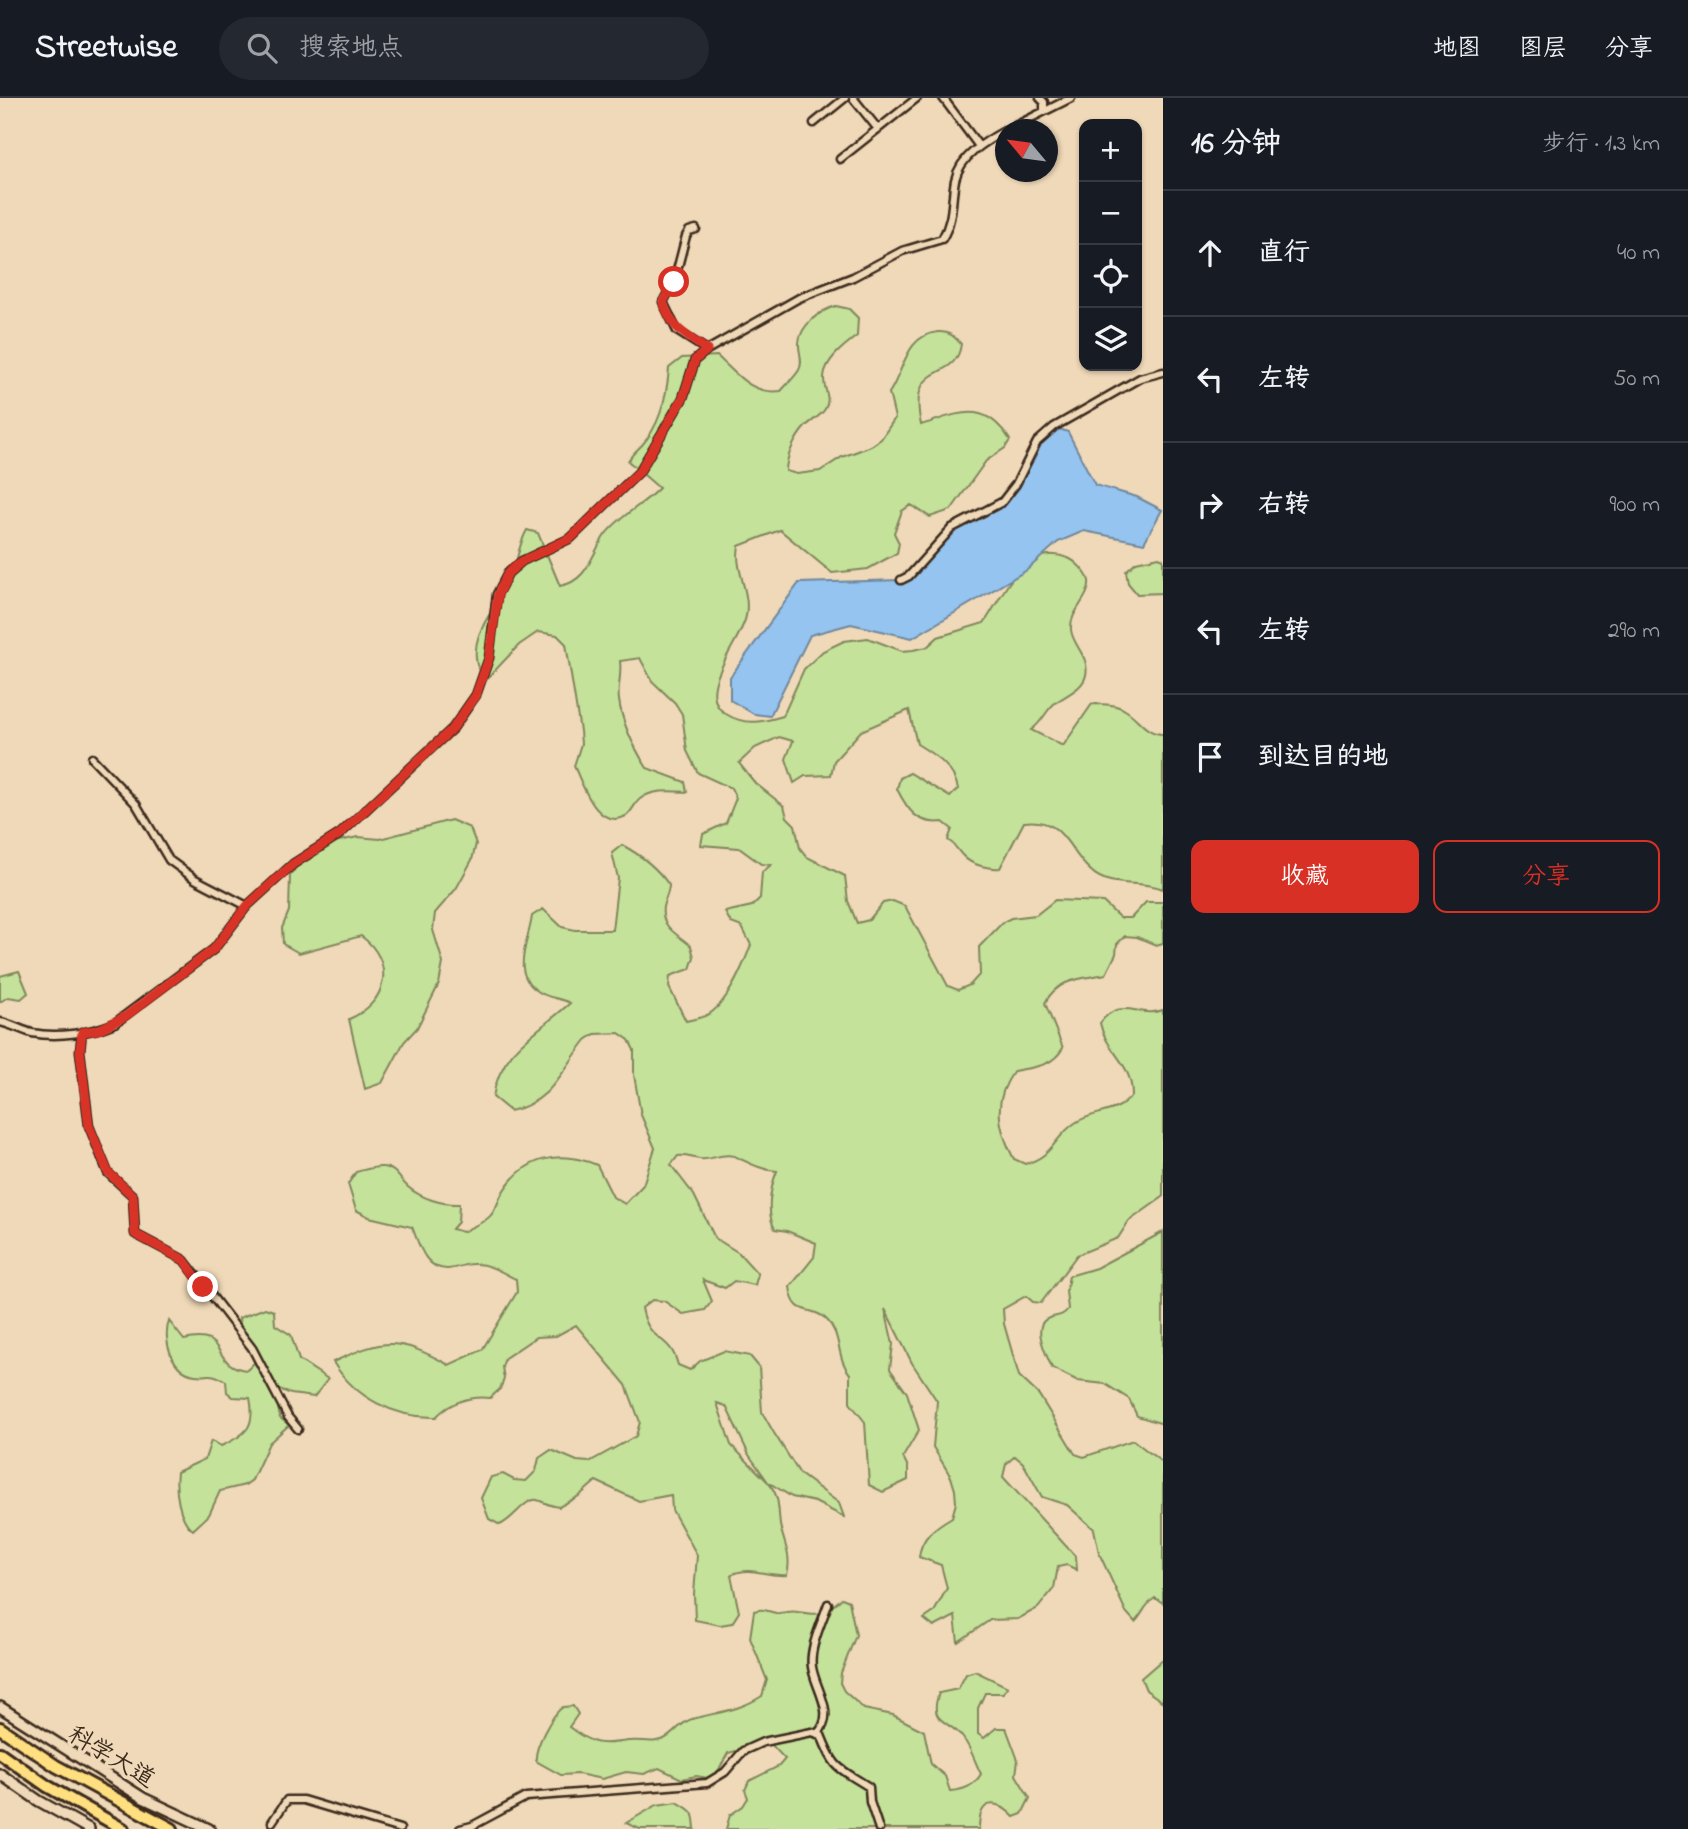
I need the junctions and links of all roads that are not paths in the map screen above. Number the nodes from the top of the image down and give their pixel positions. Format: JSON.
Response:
{"nodes":[{"id":1,"x":845,"y":98,"type":"edge"},
{"id":2,"x":853,"y":98,"type":"edge"},
{"id":3,"x":918,"y":98,"type":"edge"},
{"id":4,"x":943,"y":98,"type":"edge"},
{"id":5,"x":1040,"y":98,"type":"edge"},
{"id":6,"x":1071,"y":98,"type":"edge"},
{"id":7,"x":1044,"y":110,"type":"junction"},
{"id":8,"x":1027,"y":119,"type":"edge"},
{"id":9,"x":814,"y":123,"type":"dead end"},
{"id":10,"x":878,"y":130,"type":"junction"},
{"id":11,"x":995,"y":136,"type":"edge"},
{"id":12,"x":978,"y":145,"type":"junction"},
{"id":13,"x":840,"y":159,"type":"dead end"},
{"id":14,"x":696,"y":229,"type":"dead end"},
{"id":15,"x":707,"y":350,"type":"junction"},
{"id":16,"x":1163,"y":372,"type":"edge"},
{"id":17,"x":901,"y":580,"type":"dead end"},
{"id":18,"x":92,"y":758,"type":"dead end"},
{"id":19,"x":247,"y":906,"type":"junction"},
{"id":20,"x":0,"y":1022,"type":"edge"},
{"id":21,"x":82,"y":1032,"type":"junction"},
{"id":22,"x":298,"y":1429,"type":"dead end"},
{"id":23,"x":828,"y":1604,"type":"dead end"},
{"id":24,"x":0,"y":1707,"type":"edge"},
{"id":25,"x":0,"y":1728,"type":"edge"},
{"id":26,"x":817,"y":1734,"type":"junction"},
{"id":27,"x":0,"y":1753,"type":"edge"},
{"id":28,"x":0,"y":1774,"type":"edge"},
{"id":29,"x":272,"y":1822,"type":"dead end"},
{"id":30,"x":89,"y":1829,"type":"edge"},
{"id":31,"x":123,"y":1829,"type":"edge"},
{"id":32,"x":172,"y":1829,"type":"edge"},
{"id":33,"x":209,"y":1829,"type":"edge"},
{"id":34,"x":400,"y":1829,"type":"edge"},
{"id":35,"x":460,"y":1829,"type":"edge"},
{"id":36,"x":879,"y":1829,"type":"edge"}],
"edges":[{"from":1,"to":9,"type":"street"},
{"from":2,"to":10,"type":"street"},
{"from":3,"to":10,"type":"street"},
{"from":4,"to":12,"type":"street"},
{"from":5,"to":7,"type":"street"},
{"from":6,"to":7,"type":"street"},
{"from":7,"to":8,"type":"street"},
{"from":10,"to":13,"type":"street"},
{"from":11,"to":12,"type":"street"},
{"from":12,"to":15,"type":"street"},
{"from":14,"to":15,"type":"street"},
{"from":15,"to":19,"type":"street"},
{"from":16,"to":17,"type":"street"},
{"from":18,"to":19,"type":"street"},
{"from":19,"to":21,"type":"street"},
{"from":20,"to":21,"type":"street"},
{"from":21,"to":22,"type":"street"},
{"from":23,"to":26,"type":"street"},
{"from":24,"to":33,"type":"main road","name":"科学大道"},
{"from":25,"to":32,"type":"highway"},
{"from":26,"to":35,"type":"street"},
{"from":26,"to":36,"type":"street"},
{"from":27,"to":31,"type":"highway"},
{"from":28,"to":30,"type":"main road"},
{"from":29,"to":34,"type":"street"}]}
